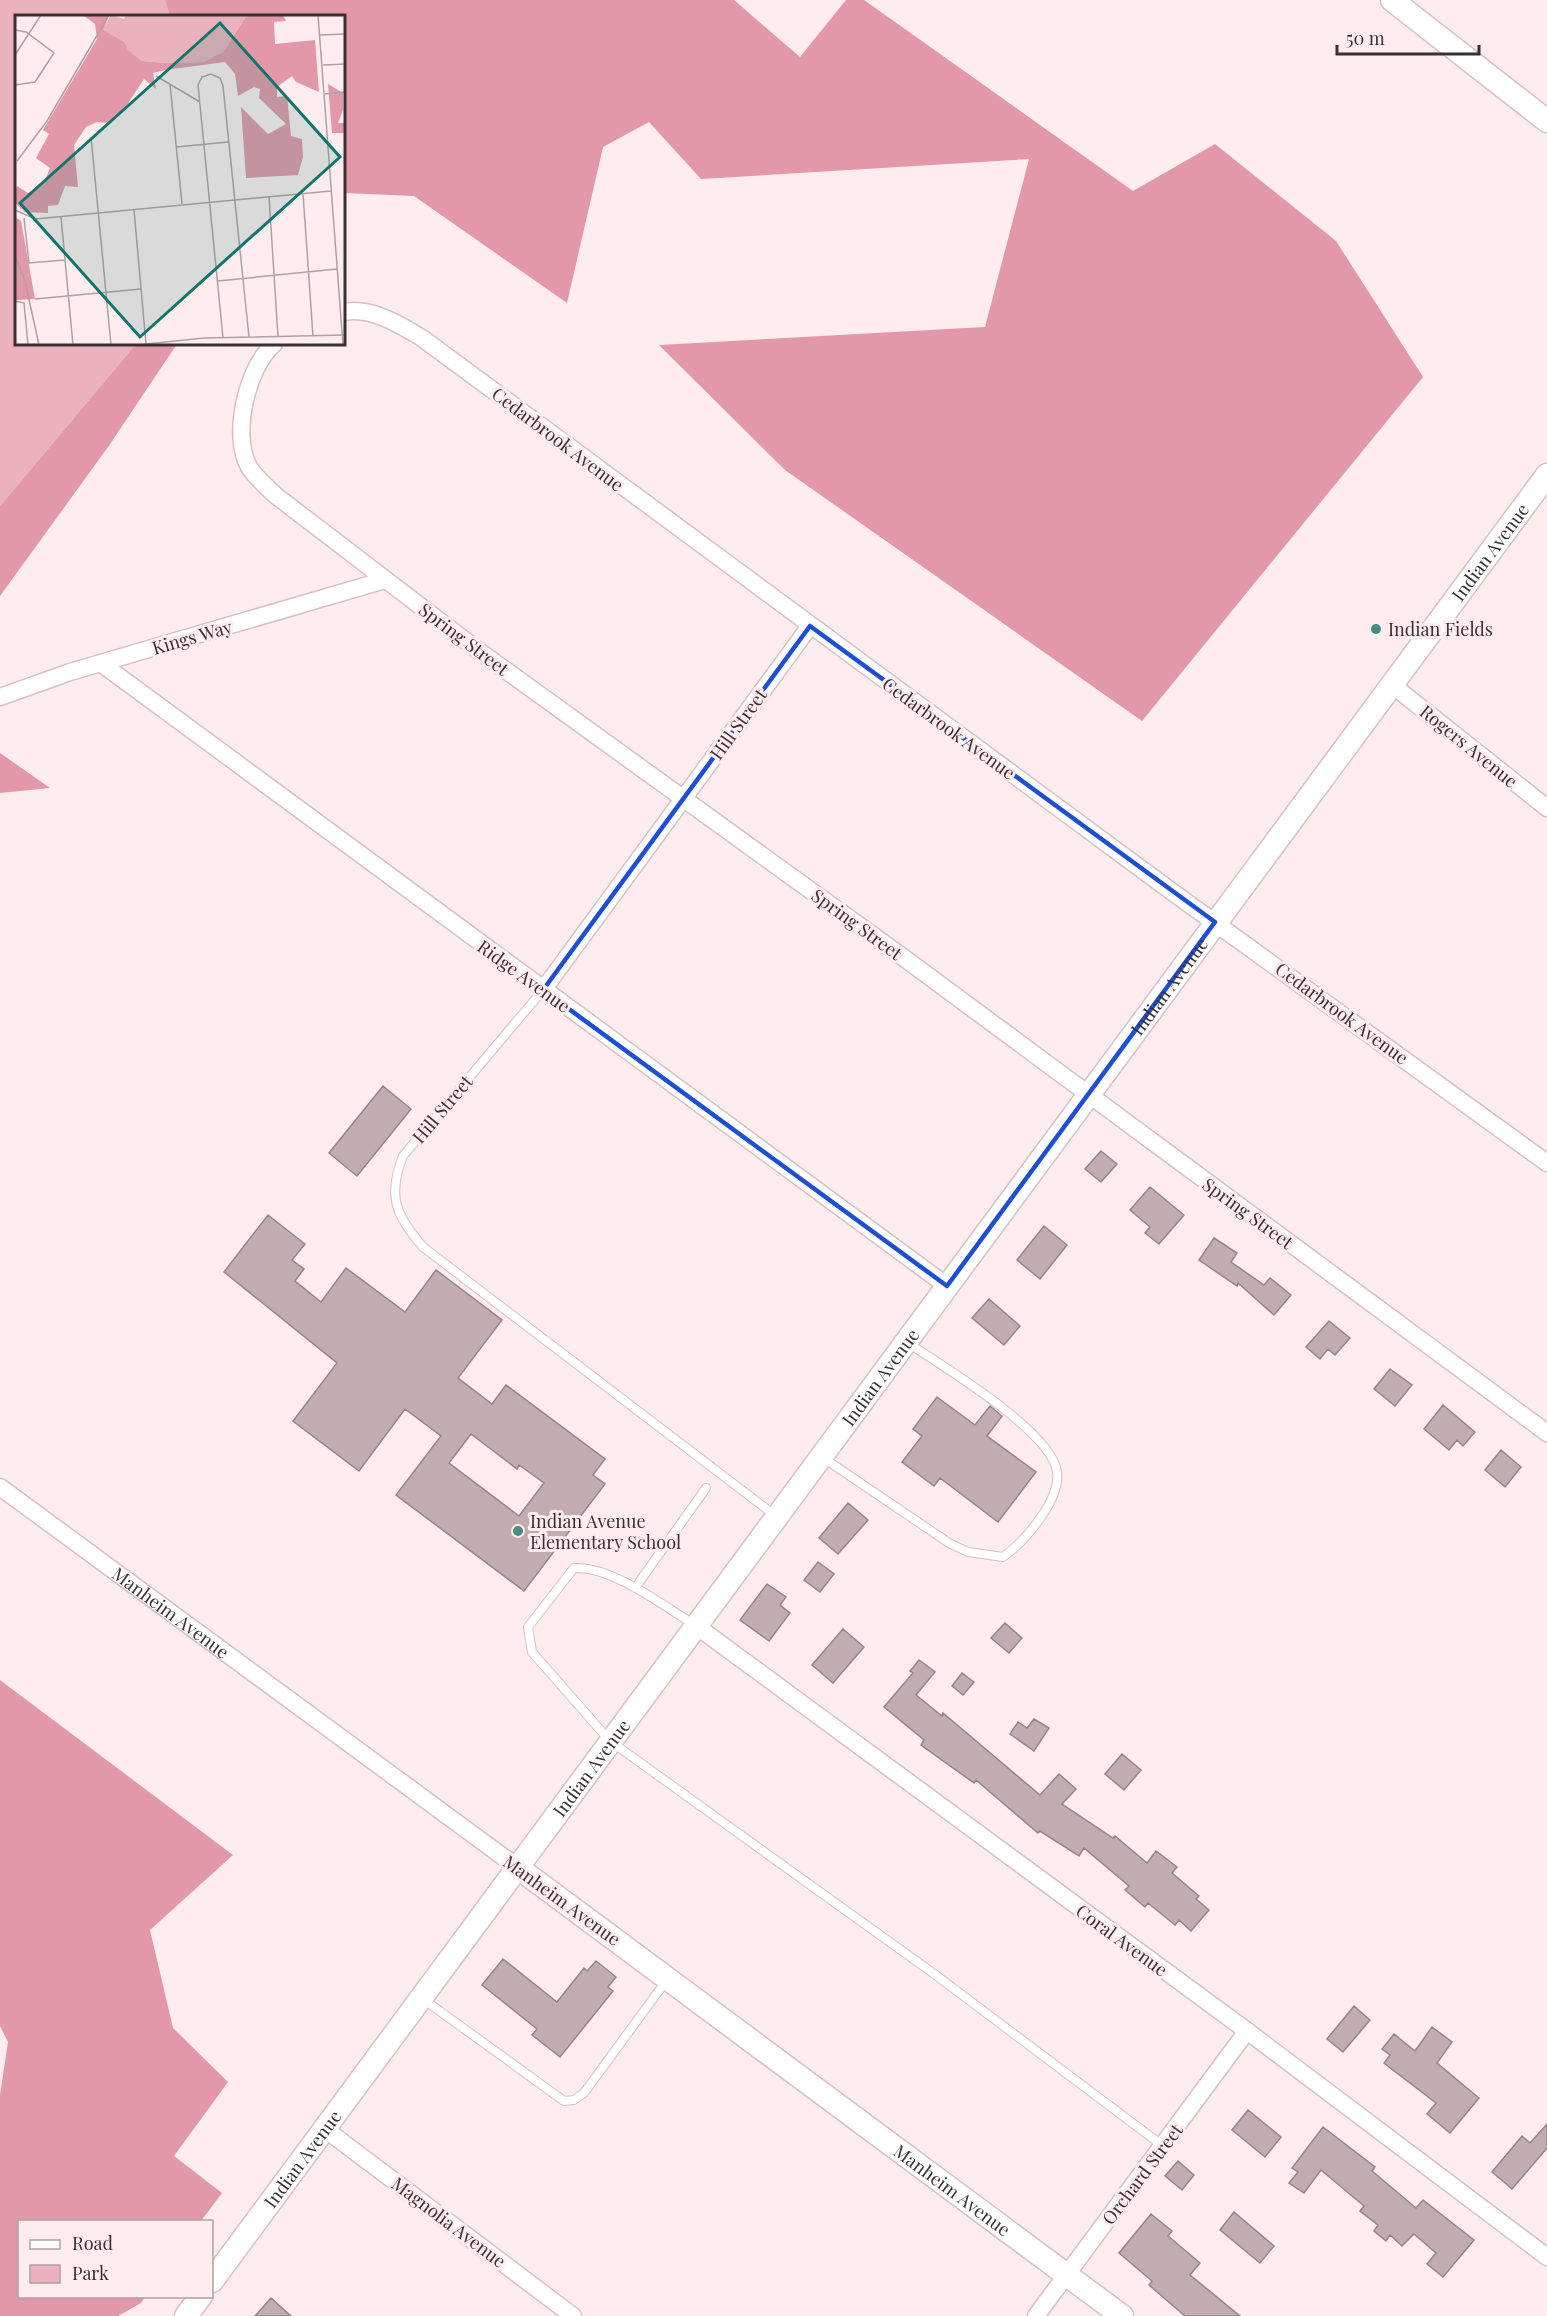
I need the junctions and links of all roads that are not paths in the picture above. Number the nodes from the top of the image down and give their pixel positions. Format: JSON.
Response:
{"nodes":[{"id":1,"x":1392,"y":0,"type":"edge"},
{"id":2,"x":1547,"y":121,"type":"edge"},
{"id":3,"x":345,"y":312,"type":"edge"},
{"id":4,"x":273,"y":345,"type":"edge"},
{"id":5,"x":1547,"y":475,"type":"edge"},
{"id":6,"x":385,"y":580,"type":"junction"},
{"id":7,"x":810,"y":626,"type":"junction"},
{"id":8,"x":102,"y":664,"type":"junction"},
{"id":9,"x":1391,"y":684,"type":"junction"},
{"id":10,"x":0,"y":697,"type":"edge"},
{"id":11,"x":683,"y":799,"type":"junction"},
{"id":12,"x":1547,"y":808,"type":"edge"},
{"id":13,"x":1215,"y":922,"type":"junction"},
{"id":14,"x":543,"y":990,"type":"junction"},
{"id":15,"x":1088,"y":1095,"type":"junction"},
{"id":16,"x":1547,"y":1163,"type":"edge"},
{"id":17,"x":947,"y":1286,"type":"junction"},
{"id":18,"x":906,"y":1342,"type":"junction"},
{"id":19,"x":1547,"y":1433,"type":"edge"},
{"id":20,"x":822,"y":1457,"type":"junction"},
{"id":21,"x":0,"y":1487,"type":"edge"},
{"id":22,"x":706,"y":1488,"type":"dead end"},
{"id":23,"x":777,"y":1517,"type":"junction"},
{"id":24,"x":634,"y":1588,"type":"junction"},
{"id":25,"x":695,"y":1625,"type":"junction"},
{"id":26,"x":610,"y":1741,"type":"junction"},
{"id":27,"x":517,"y":1867,"type":"junction"},
{"id":28,"x":668,"y":1978,"type":"junction"},
{"id":29,"x":421,"y":1997,"type":"junction"},
{"id":30,"x":1247,"y":2031,"type":"junction"},
{"id":31,"x":325,"y":2128,"type":"junction"},
{"id":32,"x":1164,"y":2146,"type":"junction"},
{"id":33,"x":1547,"y":2257,"type":"edge"},
{"id":34,"x":1067,"y":2275,"type":"junction"},
{"id":35,"x":213,"y":2280,"type":"edge"},
{"id":36,"x":200,"y":2298,"type":"edge"},
{"id":37,"x":186,"y":2316,"type":"edge"},
{"id":38,"x":573,"y":2316,"type":"edge"},
{"id":39,"x":1036,"y":2316,"type":"edge"},
{"id":40,"x":1122,"y":2316,"type":"edge"}],
"edges":[{"from":1,"to":2,"type":"street"},
{"from":3,"to":7,"type":"street","name":"Cedarbrook Avenue"},
{"from":4,"to":6,"type":"street","name":"Spring Street"},
{"from":5,"to":9,"type":"street","name":"Indian Avenue"},
{"from":6,"to":8,"type":"street","name":"Kings Way"},
{"from":6,"to":11,"type":"street","name":"Spring Street"},
{"from":7,"to":11,"type":"street","name":"Hill Street"},
{"from":7,"to":13,"type":"street","name":"Cedarbrook Avenue"},
{"from":8,"to":10,"type":"street","name":"Kings Way"},
{"from":8,"to":14,"type":"street","name":"Ridge Avenue"},
{"from":9,"to":12,"type":"street","name":"Rogers Avenue"},
{"from":9,"to":13,"type":"street","name":"Indian Avenue"},
{"from":11,"to":14,"type":"street","name":"Hill Street"},
{"from":11,"to":15,"type":"street","name":"Spring Street"},
{"from":13,"to":15,"type":"street","name":"Indian Avenue"},
{"from":13,"to":16,"type":"street","name":"Cedarbrook Avenue"},
{"from":14,"to":17,"type":"street","name":"Ridge Avenue"},
{"from":14,"to":23,"type":"lane","name":"Hill Street"},
{"from":15,"to":17,"type":"street","name":"Indian Avenue"},
{"from":15,"to":19,"type":"street","name":"Spring Street"},
{"from":17,"to":18,"type":"street","name":"Indian Avenue"},
{"from":18,"to":20,"type":"street","name":"Indian Avenue"},
{"from":18,"to":20,"type":"lane"},
{"from":20,"to":23,"type":"street","name":"Indian Avenue"},
{"from":21,"to":27,"type":"street","name":"Manheim Avenue"},
{"from":22,"to":24,"type":"lane"},
{"from":23,"to":25,"type":"street","name":"Indian Avenue"},
{"from":24,"to":25,"type":"lane"},
{"from":24,"to":26,"type":"lane"},
{"from":25,"to":26,"type":"street","name":"Indian Avenue"},
{"from":25,"to":30,"type":"street","name":"Coral Avenue"},
{"from":26,"to":27,"type":"street","name":"Indian Avenue"},
{"from":26,"to":32,"type":"lane"},
{"from":27,"to":28,"type":"street","name":"Manheim Avenue"},
{"from":27,"to":29,"type":"street","name":"Indian Avenue"},
{"from":28,"to":29,"type":"lane"},
{"from":28,"to":34,"type":"street","name":"Manheim Avenue"},
{"from":29,"to":31,"type":"street","name":"Indian Avenue"},
{"from":30,"to":32,"type":"street","name":"Orchard Street"},
{"from":30,"to":33,"type":"street","name":"Coral Avenue"},
{"from":31,"to":35,"type":"street","name":"Indian Avenue"},
{"from":31,"to":38,"type":"street","name":"Magnolia Avenue"},
{"from":32,"to":34,"type":"street","name":"Orchard Street"},
{"from":34,"to":39,"type":"street","name":"Orchard Street"},
{"from":34,"to":40,"type":"street","name":"Manheim Avenue"},
{"from":36,"to":37,"type":"street"}]}
